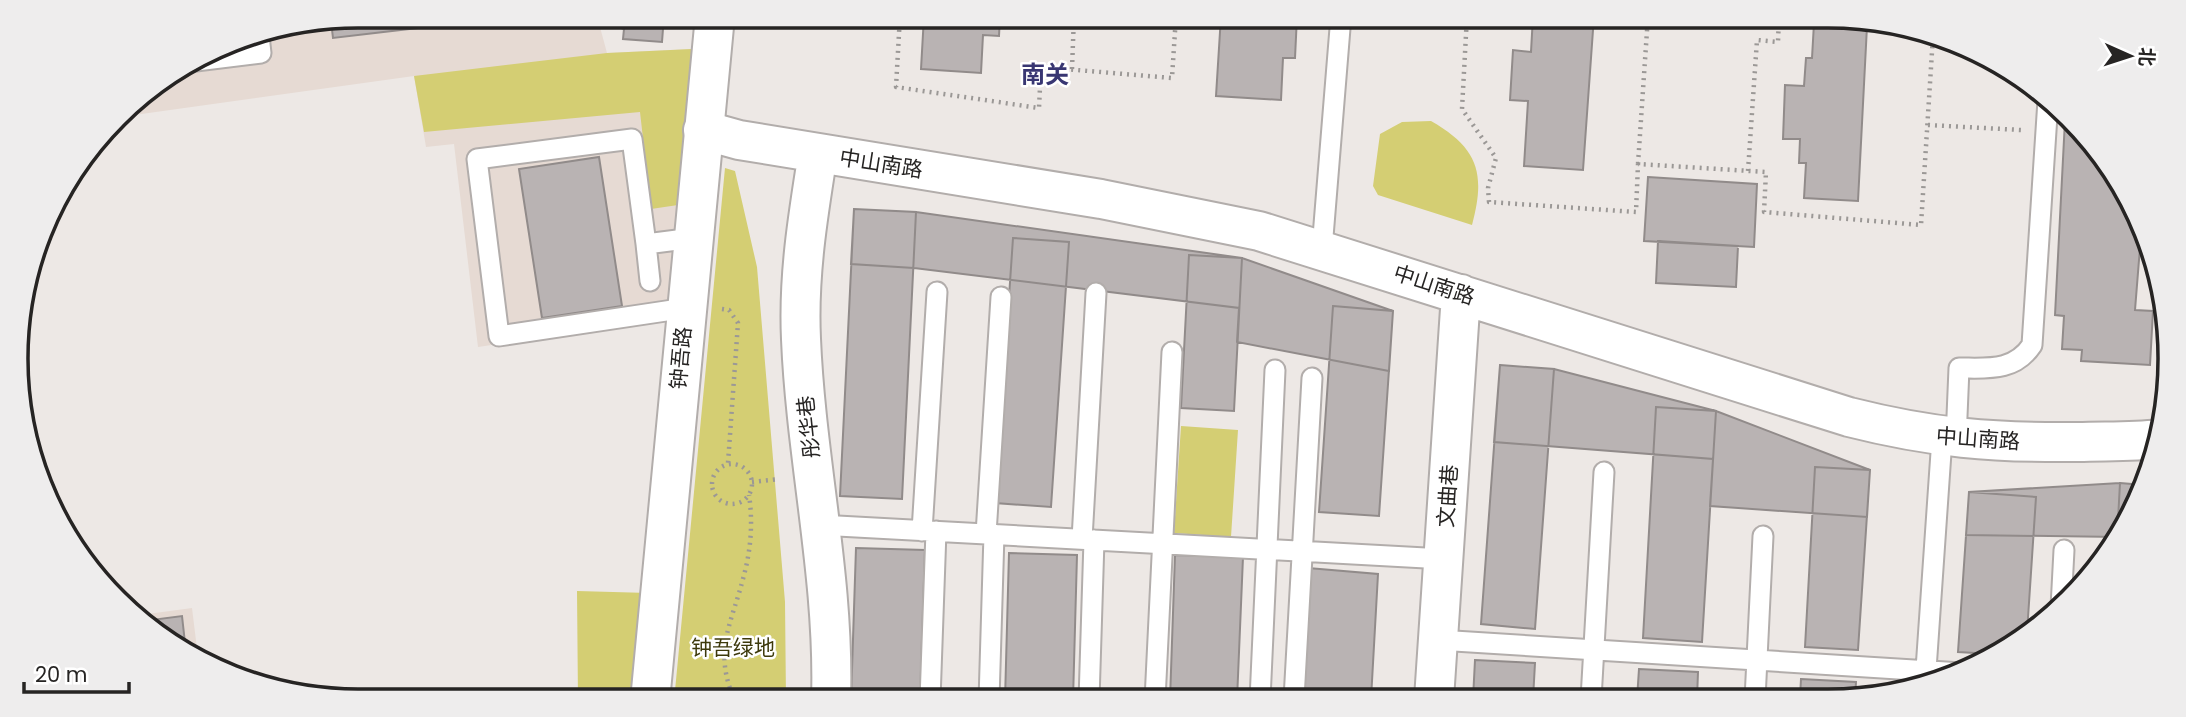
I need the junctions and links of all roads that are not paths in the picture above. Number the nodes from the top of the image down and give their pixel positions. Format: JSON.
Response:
{"nodes":[{"id":1,"x":714,"y":28,"type":"edge"},
{"id":2,"x":1340,"y":28,"type":"edge"},
{"id":3,"x":259,"y":44,"type":"edge"},
{"id":4,"x":221,"y":58,"type":"edge"},
{"id":5,"x":2047,"y":112,"type":"edge"},
{"id":6,"x":703,"y":130,"type":"junction"},
{"id":7,"x":818,"y":153,"type":"junction"},
{"id":8,"x":692,"y":238,"type":"junction"},
{"id":9,"x":646,"y":244,"type":"junction"},
{"id":10,"x":1322,"y":249,"type":"junction"},
{"id":11,"x":650,"y":281,"type":"dead end"},
{"id":12,"x":937,"y":292,"type":"dead end"},
{"id":13,"x":1096,"y":293,"type":"dead end"},
{"id":14,"x":1461,"y":294,"type":"junction"},
{"id":15,"x":1001,"y":297,"type":"dead end"},
{"id":16,"x":686,"y":308,"type":"junction"},
{"id":17,"x":1172,"y":352,"type":"dead end"},
{"id":18,"x":1275,"y":370,"type":"dead end"},
{"id":19,"x":1312,"y":378,"type":"dead end"},
{"id":20,"x":1949,"y":439,"type":"junction"},
{"id":21,"x":2148,"y":439,"type":"edge"},
{"id":22,"x":1604,"y":472,"type":"dead end"},
{"id":23,"x":819,"y":525,"type":"junction"},
{"id":24,"x":929,"y":531,"type":"junction"},
{"id":25,"x":990,"y":534,"type":"junction"},
{"id":26,"x":1763,"y":536,"type":"dead end"},
{"id":27,"x":1088,"y":539,"type":"junction"},
{"id":28,"x":1162,"y":544,"type":"junction"},
{"id":29,"x":1266,"y":549,"type":"junction"},
{"id":30,"x":2064,"y":550,"type":"dead end"},
{"id":31,"x":1301,"y":551,"type":"junction"},
{"id":32,"x":1444,"y":559,"type":"junction"},
{"id":33,"x":2062,"y":591,"type":"edge"},
{"id":34,"x":1438,"y":640,"type":"junction"},
{"id":35,"x":1594,"y":650,"type":"junction"},
{"id":36,"x":1757,"y":660,"type":"junction"},
{"id":37,"x":1925,"y":674,"type":"edge"},
{"id":38,"x":1916,"y":677,"type":"edge"},
{"id":39,"x":651,"y":689,"type":"edge"},
{"id":40,"x":831,"y":689,"type":"edge"},
{"id":41,"x":930,"y":689,"type":"edge"},
{"id":42,"x":989,"y":689,"type":"edge"},
{"id":43,"x":1089,"y":689,"type":"edge"},
{"id":44,"x":1155,"y":689,"type":"edge"},
{"id":45,"x":1260,"y":689,"type":"edge"},
{"id":46,"x":1294,"y":689,"type":"edge"},
{"id":47,"x":1435,"y":689,"type":"edge"},
{"id":48,"x":1592,"y":689,"type":"edge"},
{"id":49,"x":1756,"y":689,"type":"edge"}],
"edges":[{"from":1,"to":6,"type":"street","name":"钟吾路"},
{"from":2,"to":10,"type":"lane"},
{"from":3,"to":4,"type":"lane"},
{"from":5,"to":20,"type":"lane"},
{"from":6,"to":7,"type":"street","name":"中山南路"},
{"from":6,"to":8,"type":"street","name":"钟吾路"},
{"from":7,"to":10,"type":"street","name":"中山南路"},
{"from":7,"to":23,"type":"street","name":"彤华巷"},
{"from":8,"to":9,"type":"lane"},
{"from":8,"to":16,"type":"street","name":"钟吾路"},
{"from":9,"to":11,"type":"lane"},
{"from":9,"to":16,"type":"lane"},
{"from":10,"to":14,"type":"street","name":"中山南路"},
{"from":12,"to":24,"type":"lane"},
{"from":13,"to":27,"type":"lane"},
{"from":14,"to":20,"type":"street","name":"中山南路"},
{"from":14,"to":32,"type":"street","name":"文曲巷"},
{"from":15,"to":25,"type":"lane"},
{"from":16,"to":39,"type":"street","name":"钟吾路"},
{"from":17,"to":28,"type":"lane"},
{"from":18,"to":29,"type":"lane"},
{"from":19,"to":31,"type":"lane"},
{"from":20,"to":21,"type":"street","name":"中山南路"},
{"from":20,"to":37,"type":"lane"},
{"from":22,"to":35,"type":"lane"},
{"from":23,"to":24,"type":"lane"},
{"from":23,"to":40,"type":"street","name":"彤华巷"},
{"from":24,"to":25,"type":"lane"},
{"from":24,"to":41,"type":"lane"},
{"from":25,"to":27,"type":"lane"},
{"from":25,"to":42,"type":"lane"},
{"from":26,"to":36,"type":"lane"},
{"from":27,"to":28,"type":"lane"},
{"from":27,"to":43,"type":"lane"},
{"from":28,"to":29,"type":"lane"},
{"from":28,"to":44,"type":"lane"},
{"from":29,"to":31,"type":"lane"},
{"from":29,"to":45,"type":"lane"},
{"from":30,"to":33,"type":"lane"},
{"from":31,"to":32,"type":"lane"},
{"from":31,"to":46,"type":"lane"},
{"from":32,"to":34,"type":"street","name":"文曲巷"},
{"from":34,"to":35,"type":"lane"},
{"from":34,"to":47,"type":"street","name":"文曲巷"},
{"from":35,"to":36,"type":"lane"},
{"from":35,"to":48,"type":"lane"},
{"from":36,"to":38,"type":"lane"},
{"from":36,"to":49,"type":"lane"}]}
